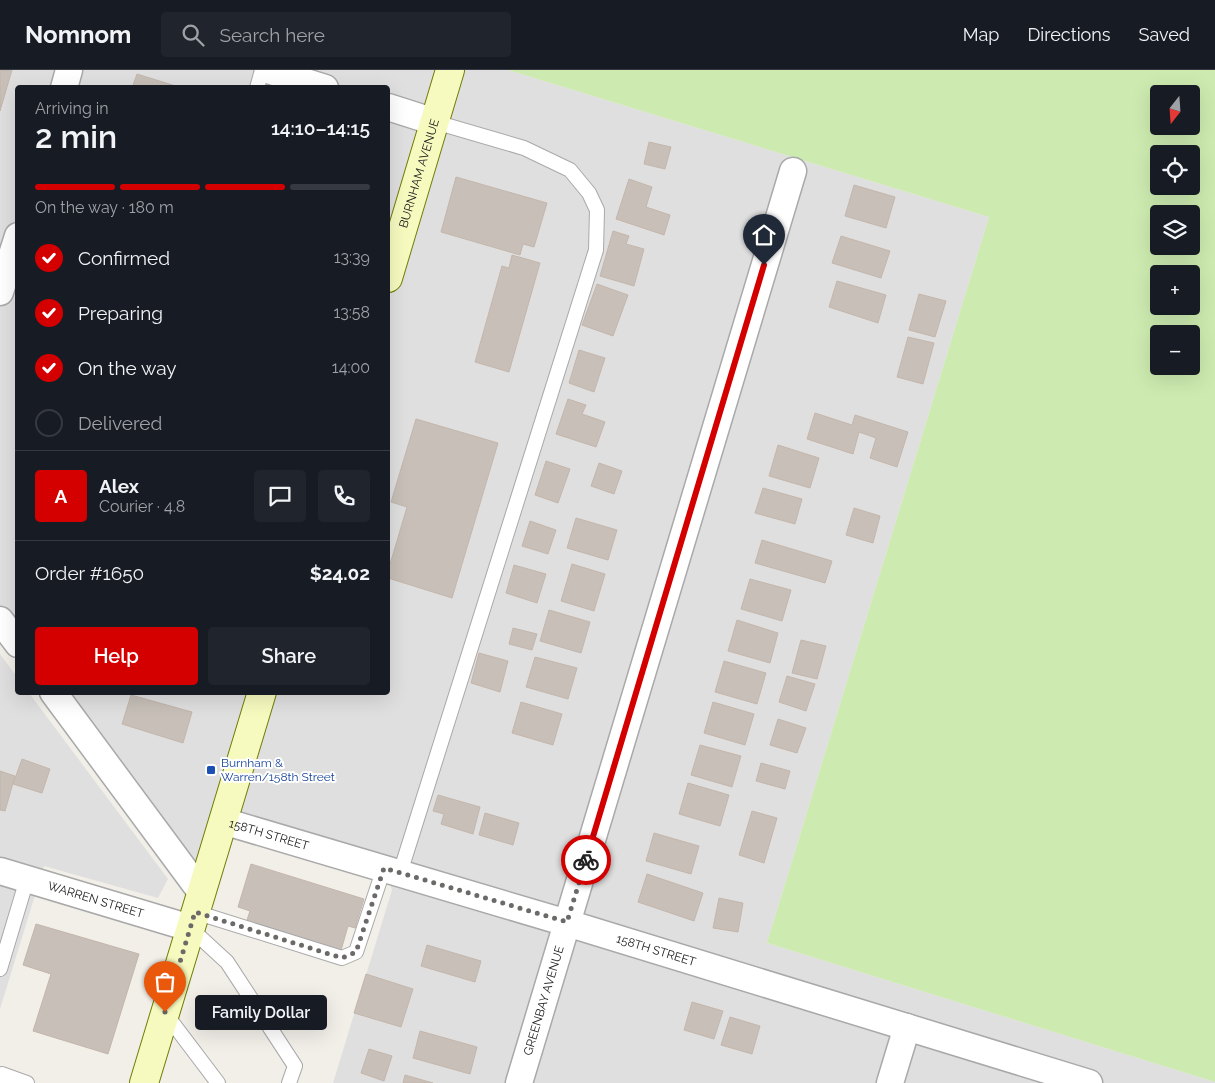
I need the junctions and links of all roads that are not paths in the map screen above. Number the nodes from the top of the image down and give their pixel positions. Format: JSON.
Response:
{"nodes":[{"id":1,"x":69,"y":70,"type":"edge"},
{"id":2,"x":262,"y":70,"type":"edge"},
{"id":3,"x":268,"y":70,"type":"edge"},
{"id":4,"x":450,"y":70,"type":"edge"},
{"id":5,"x":65,"y":85,"type":"edge"},
{"id":6,"x":258,"y":85,"type":"edge"},
{"id":7,"x":316,"y":85,"type":"edge"},
{"id":8,"x":390,"y":108,"type":"edge"},
{"id":9,"x":435,"y":122,"type":"junction"},
{"id":10,"x":793,"y":171,"type":"dead end"},
{"id":11,"x":15,"y":245,"type":"edge"},
{"id":12,"x":390,"y":271,"type":"edge"},
{"id":13,"x":0,"y":292,"type":"edge"},
{"id":14,"x":0,"y":620,"type":"edge"},
{"id":15,"x":15,"y":640,"type":"edge"},
{"id":16,"x":261,"y":695,"type":"edge"},
{"id":17,"x":60,"y":696,"type":"edge"},
{"id":18,"x":223,"y":821,"type":"junction"},
{"id":19,"x":0,"y":871,"type":"edge"},
{"id":20,"x":392,"y":871,"type":"junction"},
{"id":21,"x":27,"y":879,"type":"junction"},
{"id":22,"x":196,"y":911,"type":"junction"},
{"id":23,"x":567,"y":922,"type":"junction"},
{"id":24,"x":0,"y":969,"type":"edge"},
{"id":25,"x":165,"y":1012,"type":"junction"},
{"id":26,"x":907,"y":1027,"type":"junction"},
{"id":27,"x":0,"y":1080,"type":"edge"},
{"id":28,"x":27,"y":1083,"type":"edge"},
{"id":29,"x":144,"y":1083,"type":"edge"},
{"id":30,"x":218,"y":1083,"type":"edge"},
{"id":31,"x":289,"y":1083,"type":"edge"},
{"id":32,"x":519,"y":1083,"type":"edge"},
{"id":33,"x":890,"y":1083,"type":"edge"},
{"id":34,"x":1089,"y":1083,"type":"edge"}],
"edges":[{"from":1,"to":5,"type":"street"},
{"from":2,"to":6,"type":"lane"},
{"from":3,"to":7,"type":"street"},
{"from":4,"to":9,"type":"main road","name":"BURNHAM AVENUE"},
{"from":8,"to":9,"type":"street"},
{"from":9,"to":12,"type":"main road","name":"BURNHAM AVENUE"},
{"from":9,"to":20,"type":"lane"},
{"from":10,"to":23,"type":"street","name":"GREENBAY AVENUE"},
{"from":11,"to":13,"type":"street"},
{"from":14,"to":15,"type":"street"},
{"from":16,"to":18,"type":"main road"},
{"from":17,"to":22,"type":"street"},
{"from":18,"to":20,"type":"street","name":"158TH STREET"},
{"from":18,"to":22,"type":"main road"},
{"from":19,"to":21,"type":"street","name":"WARREN STREET"},
{"from":20,"to":22,"type":"lane"},
{"from":20,"to":23,"type":"street","name":"158TH STREET"},
{"from":21,"to":22,"type":"street","name":"WARREN STREET"},
{"from":21,"to":24,"type":"lane"},
{"from":22,"to":25,"type":"main road"},
{"from":22,"to":31,"type":"lane"},
{"from":23,"to":26,"type":"street","name":"158TH STREET"},
{"from":23,"to":32,"type":"street","name":"GREENBAY AVENUE"},
{"from":25,"to":29,"type":"main road"},
{"from":25,"to":30,"type":"lane"},
{"from":26,"to":33,"type":"street"},
{"from":26,"to":34,"type":"street","name":"158TH STREET"},
{"from":27,"to":28,"type":"lane"}]}
